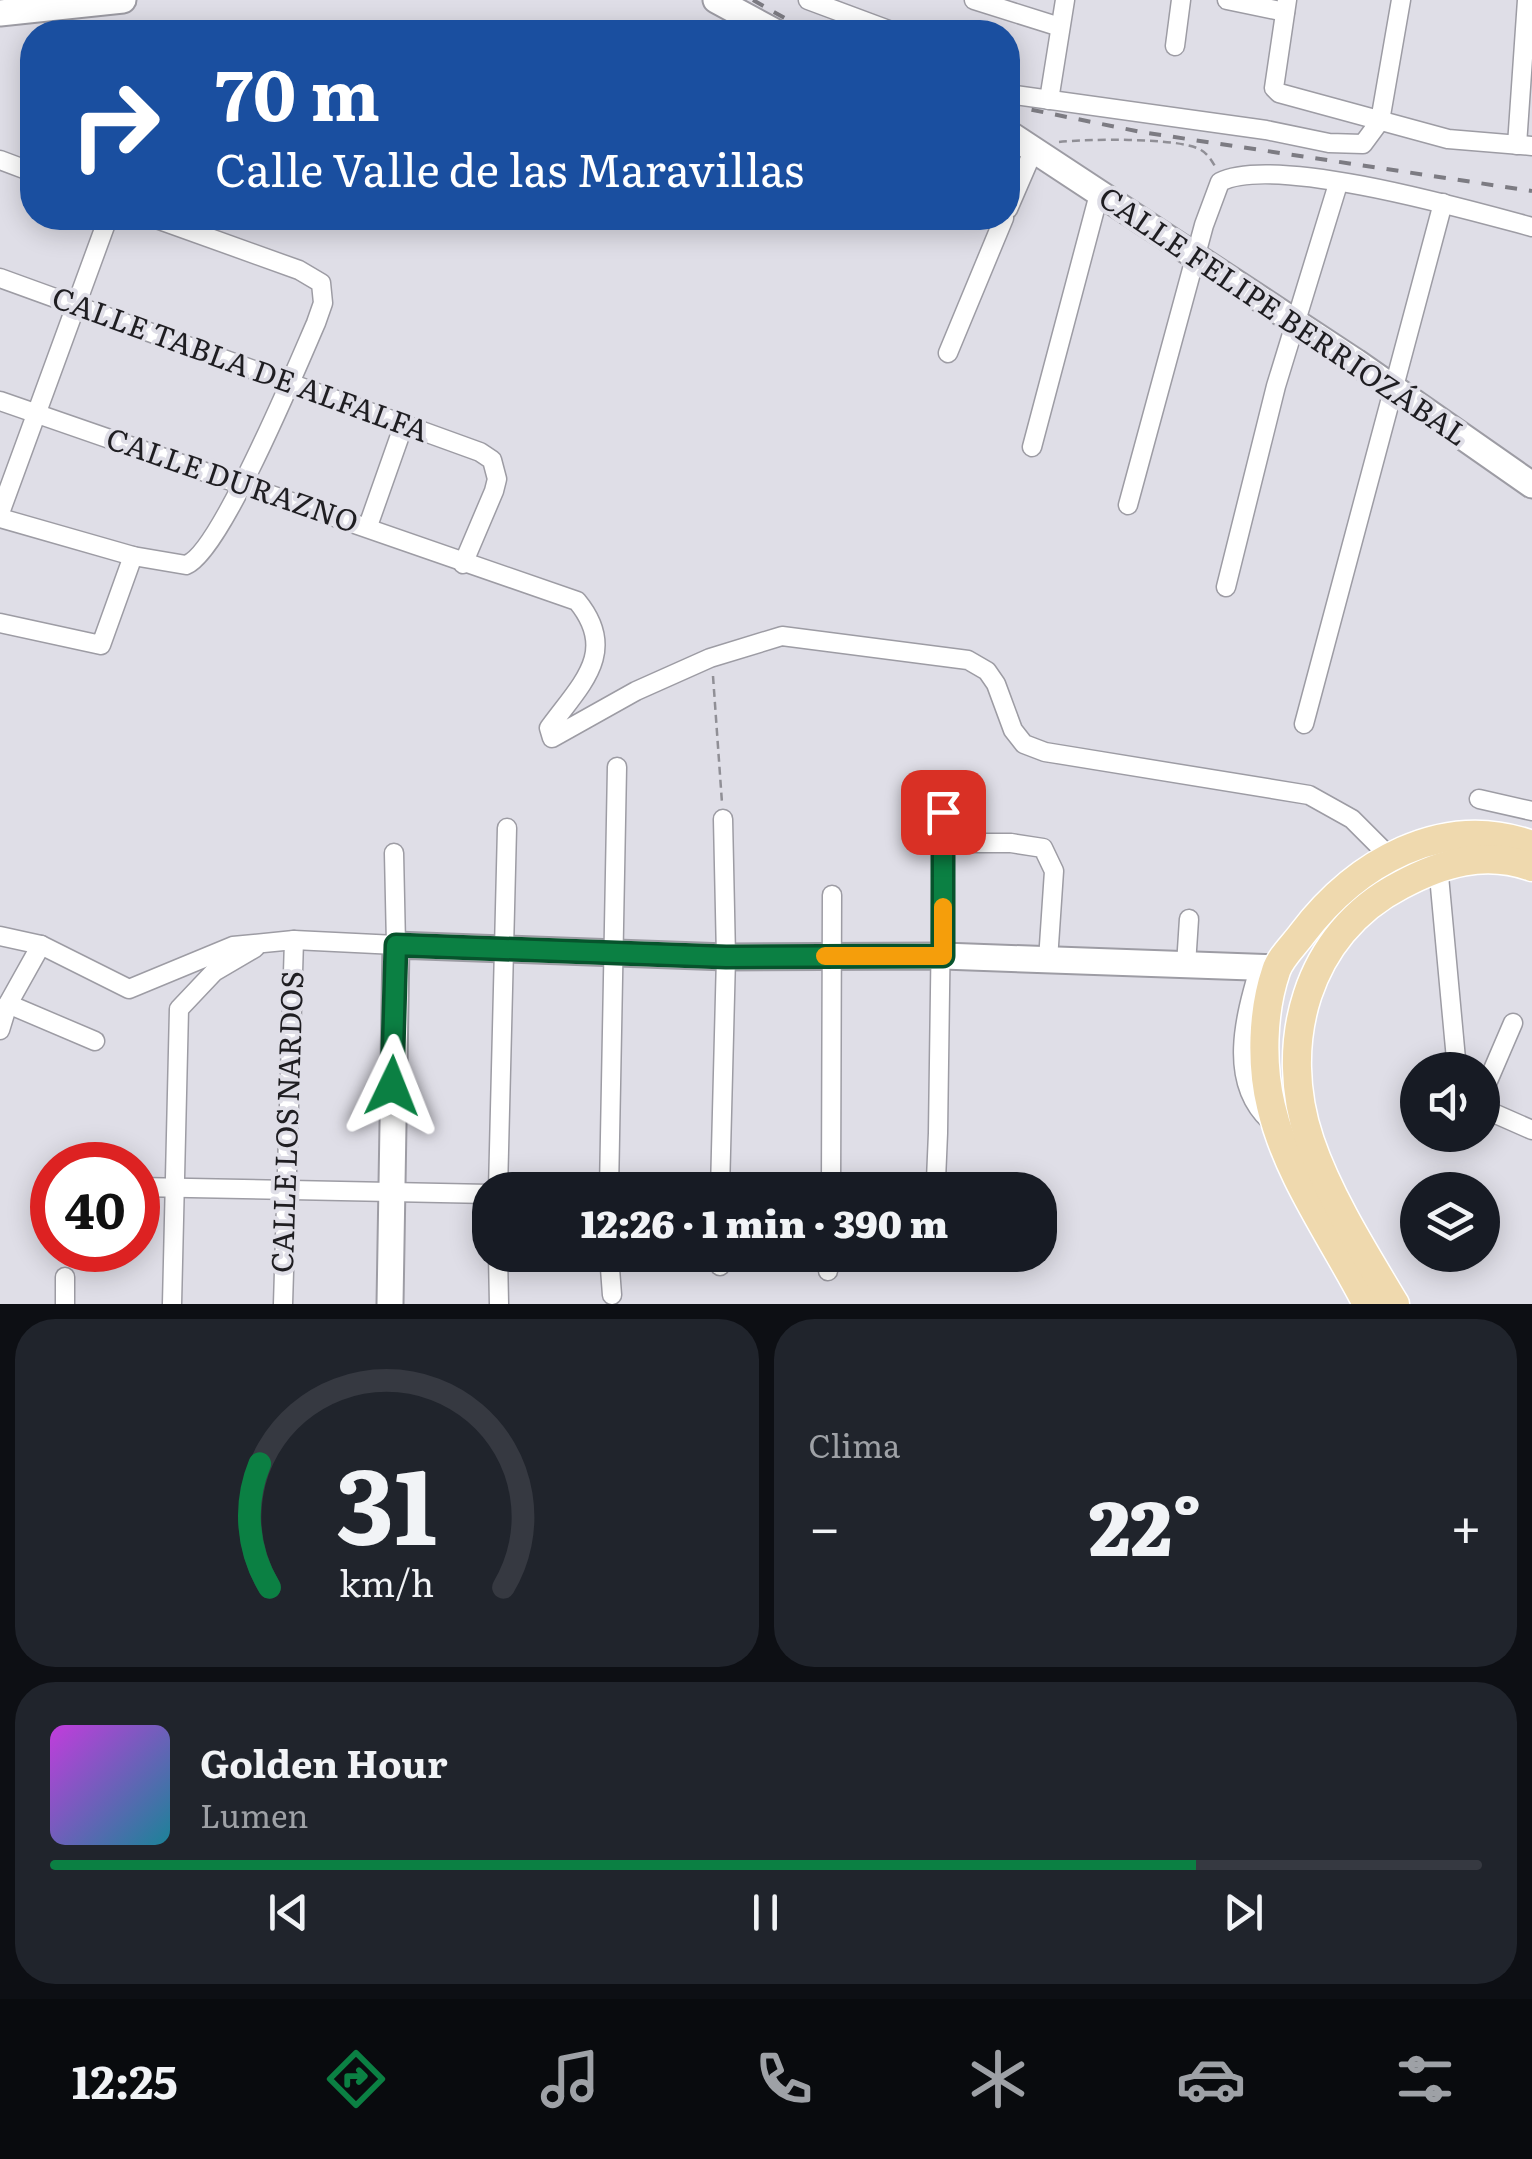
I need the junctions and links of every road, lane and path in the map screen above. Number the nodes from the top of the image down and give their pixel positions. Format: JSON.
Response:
{"nodes":[{"id":1,"x":123,"y":0,"type":"edge"},
{"id":2,"x":716,"y":0,"type":"edge"},
{"id":3,"x":808,"y":0,"type":"edge"},
{"id":4,"x":974,"y":0,"type":"edge"},
{"id":5,"x":1065,"y":0,"type":"edge"},
{"id":6,"x":1181,"y":0,"type":"edge"},
{"id":7,"x":1227,"y":0,"type":"edge"},
{"id":8,"x":1401,"y":0,"type":"edge"},
{"id":9,"x":1527,"y":0,"type":"edge"},
{"id":10,"x":1286,"y":6,"type":"edge"},
{"id":11,"x":0,"y":13,"type":"edge"},
{"id":12,"x":753,"y":20,"type":"edge"},
{"id":13,"x":862,"y":20,"type":"edge"},
{"id":14,"x":1060,"y":27,"type":"junction"},
{"id":15,"x":1175,"y":46,"type":"dead end"},
{"id":16,"x":1020,"y":96,"type":"edge"},
{"id":17,"x":1049,"y":100,"type":"junction"},
{"id":18,"x":1380,"y":121,"type":"junction"},
{"id":19,"x":1020,"y":140,"type":"edge"},
{"id":20,"x":1525,"y":146,"type":"edge"},
{"id":21,"x":1034,"y":149,"type":"junction"},
{"id":22,"x":1020,"y":181,"type":"edge"},
{"id":23,"x":1220,"y":182,"type":"junction"},
{"id":24,"x":1338,"y":184,"type":"junction"},
{"id":25,"x":1099,"y":194,"type":"junction"},
{"id":26,"x":1443,"y":203,"type":"junction"},
{"id":27,"x":1532,"y":227,"type":"edge"},
{"id":28,"x":103,"y":230,"type":"edge"},
{"id":29,"x":187,"y":230,"type":"edge"},
{"id":30,"x":999,"y":230,"type":"edge"},
{"id":31,"x":1196,"y":257,"type":"junction"},
{"id":32,"x":0,"y":278,"type":"edge"},
{"id":33,"x":74,"y":306,"type":"junction"},
{"id":34,"x":1296,"y":322,"type":"junction"},
{"id":35,"x":948,"y":353,"type":"dead end"},
{"id":36,"x":290,"y":382,"type":"junction"},
{"id":37,"x":1396,"y":391,"type":"junction"},
{"id":38,"x":0,"y":401,"type":"edge"},
{"id":39,"x":40,"y":414,"type":"junction"},
{"id":40,"x":404,"y":424,"type":"junction"},
{"id":41,"x":1032,"y":447,"type":"dead end"},
{"id":42,"x":1532,"y":485,"type":"edge"},
{"id":43,"x":242,"y":487,"type":"junction"},
{"id":44,"x":1128,"y":505,"type":"dead end"},
{"id":45,"x":0,"y":515,"type":"edge"},
{"id":46,"x":368,"y":526,"type":"junction"},
{"id":47,"x":134,"y":556,"type":"junction"},
{"id":48,"x":463,"y":564,"type":"junction"},
{"id":49,"x":1226,"y":587,"type":"dead end"},
{"id":50,"x":0,"y":623,"type":"edge"},
{"id":51,"x":710,"y":658,"type":"junction"},
{"id":52,"x":1304,"y":724,"type":"dead end"},
{"id":53,"x":618,"y":767,"type":"dead end"},
{"id":54,"x":942,"y":781,"type":"dead end"},
{"id":55,"x":1478,"y":798,"type":"dead end"},
{"id":56,"x":1532,"y":811,"type":"edge"},
{"id":57,"x":723,"y":819,"type":"joint"},
{"id":58,"x":507,"y":828,"type":"dead end"},
{"id":59,"x":943,"y":842,"type":"junction"},
{"id":60,"x":1532,"y":845,"type":"edge"},
{"id":61,"x":394,"y":853,"type":"dead end"},
{"id":62,"x":1388,"y":855,"type":"junction"},
{"id":63,"x":1438,"y":865,"type":"junction"},
{"id":64,"x":1532,"y":867,"type":"edge"},
{"id":65,"x":832,"y":895,"type":"dead end"},
{"id":66,"x":1189,"y":919,"type":"dead end"},
{"id":67,"x":0,"y":936,"type":"edge"},
{"id":68,"x":294,"y":940,"type":"junction"},
{"id":69,"x":270,"y":941,"type":"junction"},
{"id":70,"x":40,"y":945,"type":"junction"},
{"id":71,"x":396,"y":945,"type":"junction"},
{"id":72,"x":506,"y":950,"type":"junction"},
{"id":73,"x":616,"y":954,"type":"junction"},
{"id":74,"x":832,"y":956,"type":"junction"},
{"id":75,"x":943,"y":956,"type":"junction"},
{"id":76,"x":726,"y":957,"type":"junction"},
{"id":77,"x":1048,"y":960,"type":"junction"},
{"id":78,"x":1186,"y":964,"type":"junction"},
{"id":79,"x":1268,"y":969,"type":"junction"},
{"id":80,"x":8,"y":1004,"type":"junction"},
{"id":81,"x":1513,"y":1024,"type":"dead end"},
{"id":82,"x":0,"y":1030,"type":"edge"},
{"id":83,"x":95,"y":1041,"type":"dead end"},
{"id":84,"x":1455,"y":1052,"type":"edge"},
{"id":85,"x":1500,"y":1053,"type":"edge"},
{"id":86,"x":1500,"y":1116,"type":"edge"},
{"id":87,"x":1532,"y":1130,"type":"edge"},
{"id":88,"x":1310,"y":1143,"type":"junction"},
{"id":89,"x":499,"y":1172,"type":"edge"},
{"id":90,"x":610,"y":1172,"type":"edge"},
{"id":91,"x":720,"y":1172,"type":"edge"},
{"id":92,"x":831,"y":1172,"type":"edge"},
{"id":93,"x":935,"y":1172,"type":"edge"},
{"id":94,"x":160,"y":1188,"type":"edge"},
{"id":95,"x":174,"y":1188,"type":"junction"},
{"id":96,"x":284,"y":1191,"type":"junction"},
{"id":97,"x":388,"y":1192,"type":"junction"},
{"id":98,"x":472,"y":1194,"type":"edge"},
{"id":99,"x":498,"y":1272,"type":"edge"},
{"id":100,"x":611,"y":1272,"type":"edge"},
{"id":101,"x":65,"y":1277,"type":"dead end"},
{"id":102,"x":612,"y":1296,"type":"dead end"},
{"id":103,"x":65,"y":1304,"type":"edge"},
{"id":104,"x":172,"y":1304,"type":"edge"},
{"id":105,"x":283,"y":1304,"type":"edge"},
{"id":106,"x":390,"y":1304,"type":"edge"},
{"id":107,"x":499,"y":1304,"type":"edge"},
{"id":108,"x":1367,"y":1304,"type":"edge"},
{"id":109,"x":1395,"y":1304,"type":"edge"}],
"edges":[{"from":1,"to":11,"type":"street"},
{"from":2,"to":12,"type":"street"},
{"from":3,"to":13,"type":"street"},
{"from":4,"to":14,"type":"street"},
{"from":5,"to":14,"type":"street"},
{"from":6,"to":15,"type":"street"},
{"from":7,"to":10,"type":"street"},
{"from":8,"to":18,"type":"street"},
{"from":9,"to":20,"type":"street"},
{"from":10,"to":18,"type":"street"},
{"from":14,"to":17,"type":"street"},
{"from":16,"to":17,"type":"street"},
{"from":17,"to":18,"type":"street"},
{"from":18,"to":20,"type":"street"},
{"from":19,"to":21,"type":"street","name":"CALLE FELIPE BERRIOZÁBAL"},
{"from":21,"to":22,"type":"street"},
{"from":21,"to":23,"type":"path"},
{"from":21,"to":25,"type":"street","name":"CALLE FELIPE BERRIOZÁBAL"},
{"from":23,"to":24,"type":"street"},
{"from":23,"to":31,"type":"street"},
{"from":24,"to":26,"type":"street"},
{"from":24,"to":34,"type":"street"},
{"from":25,"to":31,"type":"street","name":"CALLE FELIPE BERRIOZÁBAL"},
{"from":25,"to":41,"type":"street"},
{"from":26,"to":27,"type":"street"},
{"from":26,"to":37,"type":"street"},
{"from":28,"to":33,"type":"street"},
{"from":29,"to":36,"type":"street"},
{"from":30,"to":35,"type":"street"},
{"from":31,"to":34,"type":"street","name":"CALLE FELIPE BERRIOZÁBAL"},
{"from":31,"to":44,"type":"street"},
{"from":32,"to":33,"type":"street","name":"CALLE TABLA DE ALFALFA"},
{"from":33,"to":36,"type":"street","name":"CALLE TABLA DE ALFALFA"},
{"from":33,"to":39,"type":"street"},
{"from":34,"to":37,"type":"street","name":"CALLE FELIPE BERRIOZÁBAL"},
{"from":34,"to":49,"type":"street"},
{"from":36,"to":40,"type":"street","name":"CALLE TABLA DE ALFALFA"},
{"from":36,"to":43,"type":"street"},
{"from":37,"to":42,"type":"street","name":"CALLE FELIPE BERRIOZÁBAL"},
{"from":37,"to":52,"type":"street"},
{"from":38,"to":39,"type":"street","name":"CALLE DURAZNO"},
{"from":39,"to":43,"type":"street","name":"CALLE DURAZNO"},
{"from":39,"to":45,"type":"street"},
{"from":40,"to":46,"type":"street"},
{"from":40,"to":48,"type":"street","name":"CALLE TABLA DE ALFALFA"},
{"from":43,"to":46,"type":"street","name":"CALLE DURAZNO"},
{"from":43,"to":47,"type":"street"},
{"from":45,"to":47,"type":"street"},
{"from":46,"to":48,"type":"street","name":"CALLE DURAZNO"},
{"from":47,"to":50,"type":"street"},
{"from":48,"to":51,"type":"street","name":"CALLE DURAZNO"},
{"from":51,"to":57,"type":"path"},
{"from":51,"to":62,"type":"street"},
{"from":53,"to":73,"type":"street"},
{"from":54,"to":59,"type":"street"},
{"from":55,"to":56,"type":"street"},
{"from":57,"to":76,"type":"street"},
{"from":58,"to":72,"type":"street"},
{"from":59,"to":75,"type":"street"},
{"from":59,"to":77,"type":"street"},
{"from":60,"to":62,"type":"main road"},
{"from":61,"to":71,"type":"street"},
{"from":62,"to":79,"type":"main road"},
{"from":63,"to":64,"type":"main road"},
{"from":63,"to":79,"type":"main road"},
{"from":63,"to":84,"type":"street"},
{"from":63,"to":88,"type":"main road"},
{"from":65,"to":74,"type":"street"},
{"from":66,"to":78,"type":"street"},
{"from":67,"to":70,"type":"street"},
{"from":68,"to":69,"type":"street"},
{"from":68,"to":71,"type":"street"},
{"from":68,"to":96,"type":"street","name":"CALLE LOS NARDOS"},
{"from":69,"to":70,"type":"street"},
{"from":69,"to":95,"type":"street"},
{"from":70,"to":80,"type":"street"},
{"from":71,"to":72,"type":"street"},
{"from":71,"to":97,"type":"street"},
{"from":72,"to":73,"type":"street"},
{"from":72,"to":89,"type":"street"},
{"from":73,"to":76,"type":"street"},
{"from":73,"to":90,"type":"street"},
{"from":74,"to":75,"type":"street"},
{"from":74,"to":76,"type":"street"},
{"from":74,"to":92,"type":"street"},
{"from":75,"to":77,"type":"street"},
{"from":75,"to":93,"type":"street"},
{"from":76,"to":91,"type":"street"},
{"from":77,"to":78,"type":"street"},
{"from":78,"to":79,"type":"street"},
{"from":79,"to":88,"type":"main road"},
{"from":79,"to":108,"type":"main road"},
{"from":80,"to":82,"type":"street"},
{"from":80,"to":83,"type":"street"},
{"from":81,"to":85,"type":"street"},
{"from":86,"to":87,"type":"street"},
{"from":88,"to":109,"type":"main road"},
{"from":94,"to":95,"type":"street"},
{"from":95,"to":96,"type":"street"},
{"from":95,"to":104,"type":"street"},
{"from":96,"to":97,"type":"street"},
{"from":96,"to":105,"type":"street","name":"CALLE LOS NARDOS"},
{"from":97,"to":98,"type":"street"},
{"from":97,"to":106,"type":"street"},
{"from":99,"to":107,"type":"street"},
{"from":100,"to":102,"type":"street"},
{"from":101,"to":103,"type":"street"}]}
